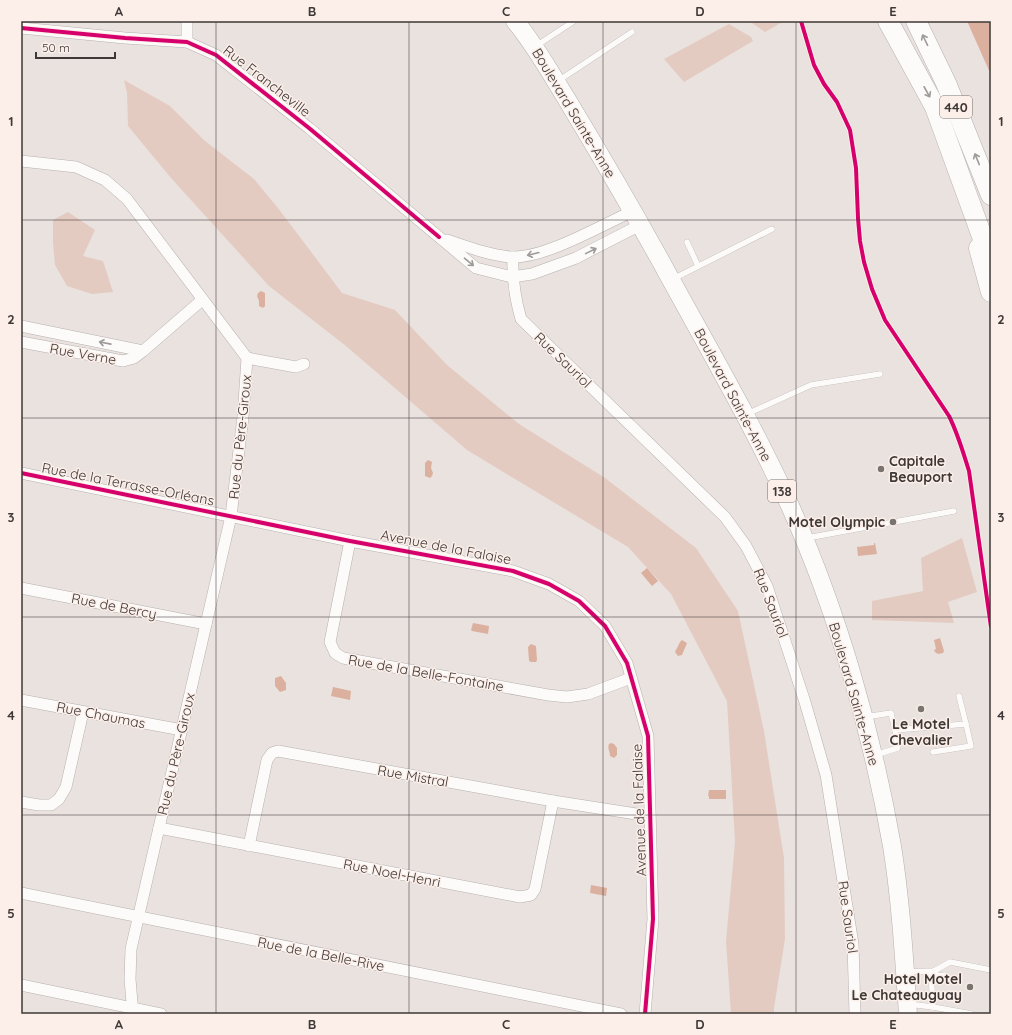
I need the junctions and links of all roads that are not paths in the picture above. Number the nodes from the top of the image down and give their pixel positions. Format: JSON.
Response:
{"nodes":[{"id":1,"x":187,"y":21,"type":"edge"},
{"id":2,"x":515,"y":21,"type":"edge"},
{"id":3,"x":574,"y":21,"type":"edge"},
{"id":4,"x":888,"y":21,"type":"edge"},
{"id":5,"x":916,"y":21,"type":"edge"},
{"id":6,"x":21,"y":28,"type":"edge"},
{"id":7,"x":632,"y":32,"type":"dead end"},
{"id":8,"x":187,"y":42,"type":"junction"},
{"id":9,"x":534,"y":47,"type":"junction"},
{"id":10,"x":556,"y":82,"type":"junction"},
{"id":11,"x":21,"y":162,"type":"edge"},
{"id":12,"x":960,"y":174,"type":"junction"},
{"id":13,"x":991,"y":195,"type":"edge"},
{"id":14,"x":637,"y":218,"type":"junction"},
{"id":15,"x":772,"y":229,"type":"dead end"},
{"id":16,"x":439,"y":237,"type":"junction"},
{"id":17,"x":687,"y":242,"type":"dead end"},
{"id":18,"x":513,"y":257,"type":"junction"},
{"id":19,"x":991,"y":261,"type":"edge"},
{"id":20,"x":698,"y":266,"type":"junction"},
{"id":21,"x":512,"y":277,"type":"junction"},
{"id":22,"x":671,"y":280,"type":"junction"},
{"id":23,"x":991,"y":292,"type":"edge"},
{"id":24,"x":202,"y":300,"type":"junction"},
{"id":25,"x":21,"y":326,"type":"edge"},
{"id":26,"x":21,"y":342,"type":"edge"},
{"id":27,"x":143,"y":351,"type":"junction"},
{"id":28,"x":247,"y":358,"type":"junction"},
{"id":29,"x":304,"y":364,"type":"dead end"},
{"id":30,"x":880,"y":374,"type":"dead end"},
{"id":31,"x":745,"y":415,"type":"junction"},
{"id":32,"x":21,"y":473,"type":"edge"},
{"id":33,"x":954,"y":511,"type":"dead end"},
{"id":34,"x":231,"y":516,"type":"junction"},
{"id":35,"x":803,"y":538,"type":"junction"},
{"id":36,"x":350,"y":541,"type":"junction"},
{"id":37,"x":21,"y":588,"type":"edge"},
{"id":38,"x":206,"y":624,"type":"junction"},
{"id":39,"x":631,"y":678,"type":"junction"},
{"id":40,"x":959,"y":696,"type":"dead end"},
{"id":41,"x":21,"y":700,"type":"edge"},
{"id":42,"x":83,"y":712,"type":"junction"},
{"id":43,"x":863,"y":717,"type":"junction"},
{"id":44,"x":966,"y":724,"type":"junction"},
{"id":45,"x":182,"y":730,"type":"junction"},
{"id":46,"x":895,"y":730,"type":"junction"},
{"id":47,"x":933,"y":752,"type":"dead end"},
{"id":48,"x":873,"y":755,"type":"junction"},
{"id":49,"x":553,"y":801,"type":"junction"},
{"id":50,"x":21,"y":802,"type":"edge"},
{"id":51,"x":649,"y":816,"type":"junction"},
{"id":52,"x":159,"y":828,"type":"junction"},
{"id":53,"x":249,"y":846,"type":"junction"},
{"id":54,"x":21,"y":893,"type":"edge"},
{"id":55,"x":138,"y":917,"type":"junction"},
{"id":56,"x":991,"y":970,"type":"edge"},
{"id":57,"x":905,"y":972,"type":"junction"},
{"id":58,"x":932,"y":972,"type":"junction"},
{"id":59,"x":945,"y":975,"type":"dead end"},
{"id":60,"x":21,"y":985,"type":"edge"},
{"id":61,"x":934,"y":1007,"type":"junction"},
{"id":62,"x":907,"y":1009,"type":"edge"},
{"id":63,"x":132,"y":1011,"type":"edge"},
{"id":64,"x":161,"y":1014,"type":"edge"},
{"id":65,"x":621,"y":1014,"type":"edge"},
{"id":66,"x":645,"y":1014,"type":"edge"},
{"id":67,"x":855,"y":1014,"type":"edge"},
{"id":68,"x":972,"y":1014,"type":"edge"}],
"edges":[{"from":1,"to":8,"type":"street"},
{"from":2,"to":9,"type":"main road","name":"Boulevard Sainte-Anne","number":"138"},
{"from":3,"to":9,"type":"lane"},
{"from":4,"to":12,"type":"highway","number":"440","one_way":true},
{"from":13,"to":5,"type":"highway","number":"440","one_way":true},
{"from":6,"to":8,"type":"street","name":"Rue Francheville"},
{"from":7,"to":10,"type":"lane"},
{"from":8,"to":16,"type":"street","name":"Rue Francheville"},
{"from":9,"to":10,"type":"main road","name":"Boulevard Sainte-Anne","number":"138"},
{"from":10,"to":14,"type":"main road","name":"Boulevard Sainte-Anne","number":"138"},
{"from":11,"to":24,"type":"street","name":"Rue du Père-Giroux"},
{"from":12,"to":19,"type":"highway","number":"440"},
{"from":12,"to":23,"type":"highway"},
{"from":14,"to":18,"type":"street","name":"Rue Francheville","one_way":true},
{"from":21,"to":14,"type":"street","name":"Rue Francheville","one_way":true},
{"from":14,"to":22,"type":"main road","name":"Boulevard Sainte-Anne","number":"138"},
{"from":15,"to":20,"type":"lane"},
{"from":16,"to":18,"type":"street","name":"Rue Francheville"},
{"from":16,"to":21,"type":"street","name":"Rue Francheville","one_way":true},
{"from":17,"to":20,"type":"lane"},
{"from":18,"to":21,"type":"street","name":"Rue Sauriol"},
{"from":20,"to":22,"type":"lane"},
{"from":21,"to":67,"type":"street","name":"Rue Sauriol"},
{"from":22,"to":31,"type":"main road","name":"Boulevard Sainte-Anne","number":"138"},
{"from":24,"to":27,"type":"street","name":"Rue Verne"},
{"from":24,"to":28,"type":"street","name":"Rue du Père-Giroux"},
{"from":27,"to":25,"type":"street","name":"Rue Verne","one_way":true},
{"from":26,"to":27,"type":"street","name":"Rue Verne"},
{"from":28,"to":29,"type":"street"},
{"from":28,"to":34,"type":"street","name":"Rue du Père-Giroux"},
{"from":30,"to":31,"type":"lane"},
{"from":31,"to":35,"type":"main road","name":"Boulevard Sainte-Anne","number":"138"},
{"from":32,"to":34,"type":"street","name":"Rue de la Terrasse-Orléans"},
{"from":33,"to":35,"type":"lane"},
{"from":34,"to":36,"type":"street","name":"Avenue de la Falaise"},
{"from":34,"to":38,"type":"street","name":"Rue du Père-Giroux"},
{"from":35,"to":43,"type":"main road","name":"Boulevard Sainte-Anne","number":"138"},
{"from":36,"to":39,"type":"street","name":"Avenue de la Falaise"},
{"from":36,"to":39,"type":"street","name":"Rue de la Belle-Fontaine"},
{"from":37,"to":38,"type":"street","name":"Rue de Bercy"},
{"from":38,"to":45,"type":"street","name":"Rue du Père-Giroux"},
{"from":39,"to":51,"type":"street","name":"Avenue de la Falaise"},
{"from":40,"to":44,"type":"lane"},
{"from":41,"to":42,"type":"street","name":"Rue Chaumas"},
{"from":42,"to":45,"type":"street","name":"Rue Chaumas"},
{"from":42,"to":50,"type":"street"},
{"from":43,"to":46,"type":"lane"},
{"from":43,"to":48,"type":"main road","name":"Boulevard Sainte-Anne","number":"138"},
{"from":44,"to":46,"type":"lane"},
{"from":44,"to":47,"type":"lane"},
{"from":45,"to":52,"type":"street","name":"Rue du Père-Giroux"},
{"from":46,"to":48,"type":"lane"},
{"from":48,"to":57,"type":"main road","name":"Boulevard Sainte-Anne","number":"138"},
{"from":49,"to":51,"type":"street","name":"Rue Mistral"},
{"from":49,"to":53,"type":"street","name":"Rue Mistral"},
{"from":49,"to":53,"type":"street","name":"Rue Noel-Henri"},
{"from":51,"to":66,"type":"street","name":"Avenue de la Falaise"},
{"from":52,"to":53,"type":"street","name":"Rue Noel-Henri"},
{"from":52,"to":55,"type":"street","name":"Rue du Père-Giroux"},
{"from":54,"to":55,"type":"street","name":"Rue de la Belle-Rive"},
{"from":55,"to":63,"type":"street","name":"Rue du Père-Giroux"},
{"from":55,"to":65,"type":"street","name":"Rue de la Belle-Rive"},
{"from":56,"to":58,"type":"lane"},
{"from":57,"to":58,"type":"lane"},
{"from":57,"to":62,"type":"main road","name":"Boulevard Sainte-Anne","number":"138"},
{"from":58,"to":59,"type":"lane"},
{"from":58,"to":61,"type":"lane"},
{"from":60,"to":63,"type":"street"},
{"from":61,"to":62,"type":"lane"},
{"from":61,"to":68,"type":"lane"},
{"from":63,"to":64,"type":"street"}]}
